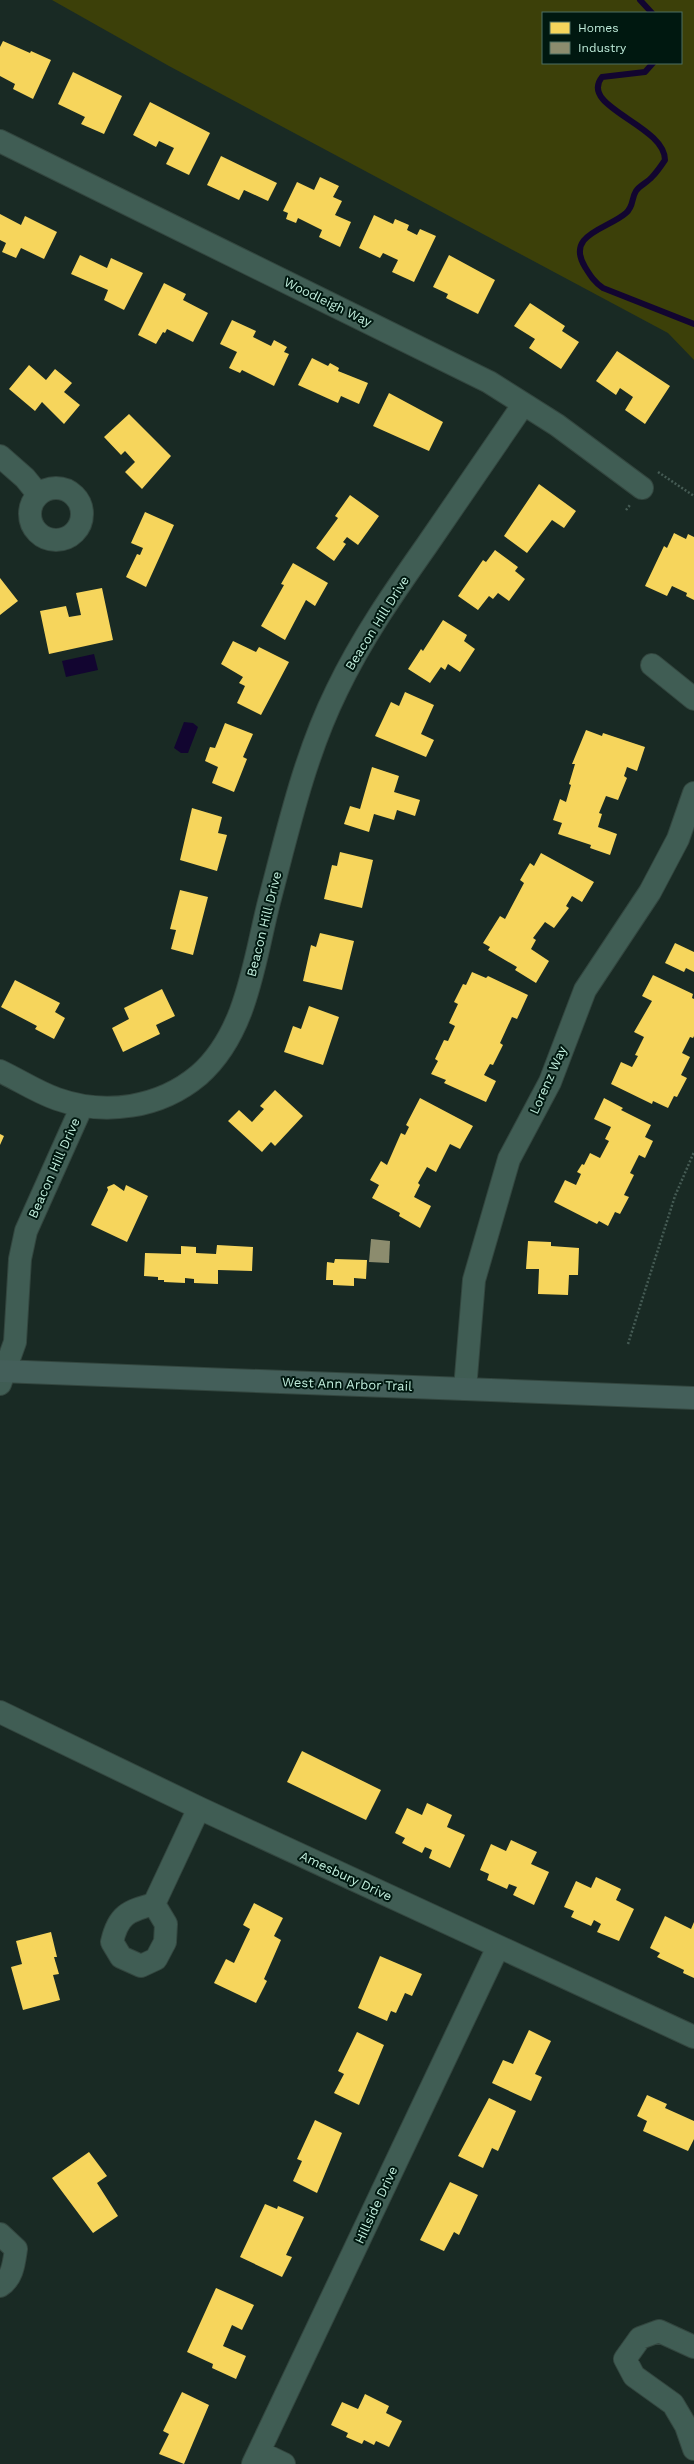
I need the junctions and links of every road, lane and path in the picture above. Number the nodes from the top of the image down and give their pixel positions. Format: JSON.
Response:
{"nodes":[{"id":1,"x":0,"y":141,"type":"edge"},
{"id":2,"x":523,"y":405,"type":"junction"},
{"id":3,"x":0,"y":456,"type":"edge"},
{"id":4,"x":654,"y":470,"type":"dead end"},
{"id":5,"x":642,"y":488,"type":"dead end"},
{"id":6,"x":38,"y":494,"type":"dead end"},
{"id":7,"x":694,"y":496,"type":"edge"},
{"id":8,"x":652,"y":665,"type":"dead end"},
{"id":9,"x":694,"y":699,"type":"edge"},
{"id":10,"x":694,"y":793,"type":"edge"},
{"id":11,"x":0,"y":1071,"type":"edge"},
{"id":12,"x":82,"y":1106,"type":"junction"},
{"id":13,"x":694,"y":1152,"type":"edge"},
{"id":14,"x":628,"y":1344,"type":"dead end"},
{"id":15,"x":1,"y":1376,"type":"edge"},
{"id":16,"x":465,"y":1389,"type":"junction"},
{"id":17,"x":694,"y":1398,"type":"edge"},
{"id":18,"x":0,"y":1712,"type":"edge"},
{"id":19,"x":200,"y":1808,"type":"junction"},
{"id":20,"x":154,"y":1904,"type":"dead end"},
{"id":21,"x":498,"y":1947,"type":"junction"},
{"id":22,"x":694,"y":2037,"type":"edge"},
{"id":23,"x":0,"y":2234,"type":"edge"},
{"id":24,"x":0,"y":2286,"type":"edge"},
{"id":25,"x":694,"y":2347,"type":"edge"},
{"id":26,"x":694,"y":2449,"type":"edge"},
{"id":27,"x":256,"y":2458,"type":"edge"},
{"id":28,"x":284,"y":2464,"type":"edge"}],
"edges":[{"from":1,"to":2,"type":"street","name":"Woodleigh Way"},
{"from":2,"to":5,"type":"street","name":"Woodleigh Way"},
{"from":2,"to":12,"type":"street","name":"Beacon Hill Drive"},
{"from":3,"to":6,"type":"street"},
{"from":4,"to":7,"type":"path"},
{"from":8,"to":9,"type":"street"},
{"from":10,"to":16,"type":"street","name":"Lorenz Way"},
{"from":11,"to":12,"type":"street"},
{"from":12,"to":15,"type":"street","name":"Beacon Hill Drive"},
{"from":13,"to":14,"type":"path"},
{"from":15,"to":16,"type":"street","name":"West Ann Arbor Trail"},
{"from":16,"to":17,"type":"street","name":"West Ann Arbor Trail"},
{"from":18,"to":19,"type":"street","name":"Amesbury Drive"},
{"from":19,"to":20,"type":"street"},
{"from":19,"to":21,"type":"street","name":"Amesbury Drive"},
{"from":21,"to":22,"type":"street","name":"Amesbury Drive"},
{"from":21,"to":27,"type":"street","name":"Hillside Drive"},
{"from":23,"to":24,"type":"street"},
{"from":25,"to":26,"type":"street"},
{"from":27,"to":28,"type":"street"}]}
